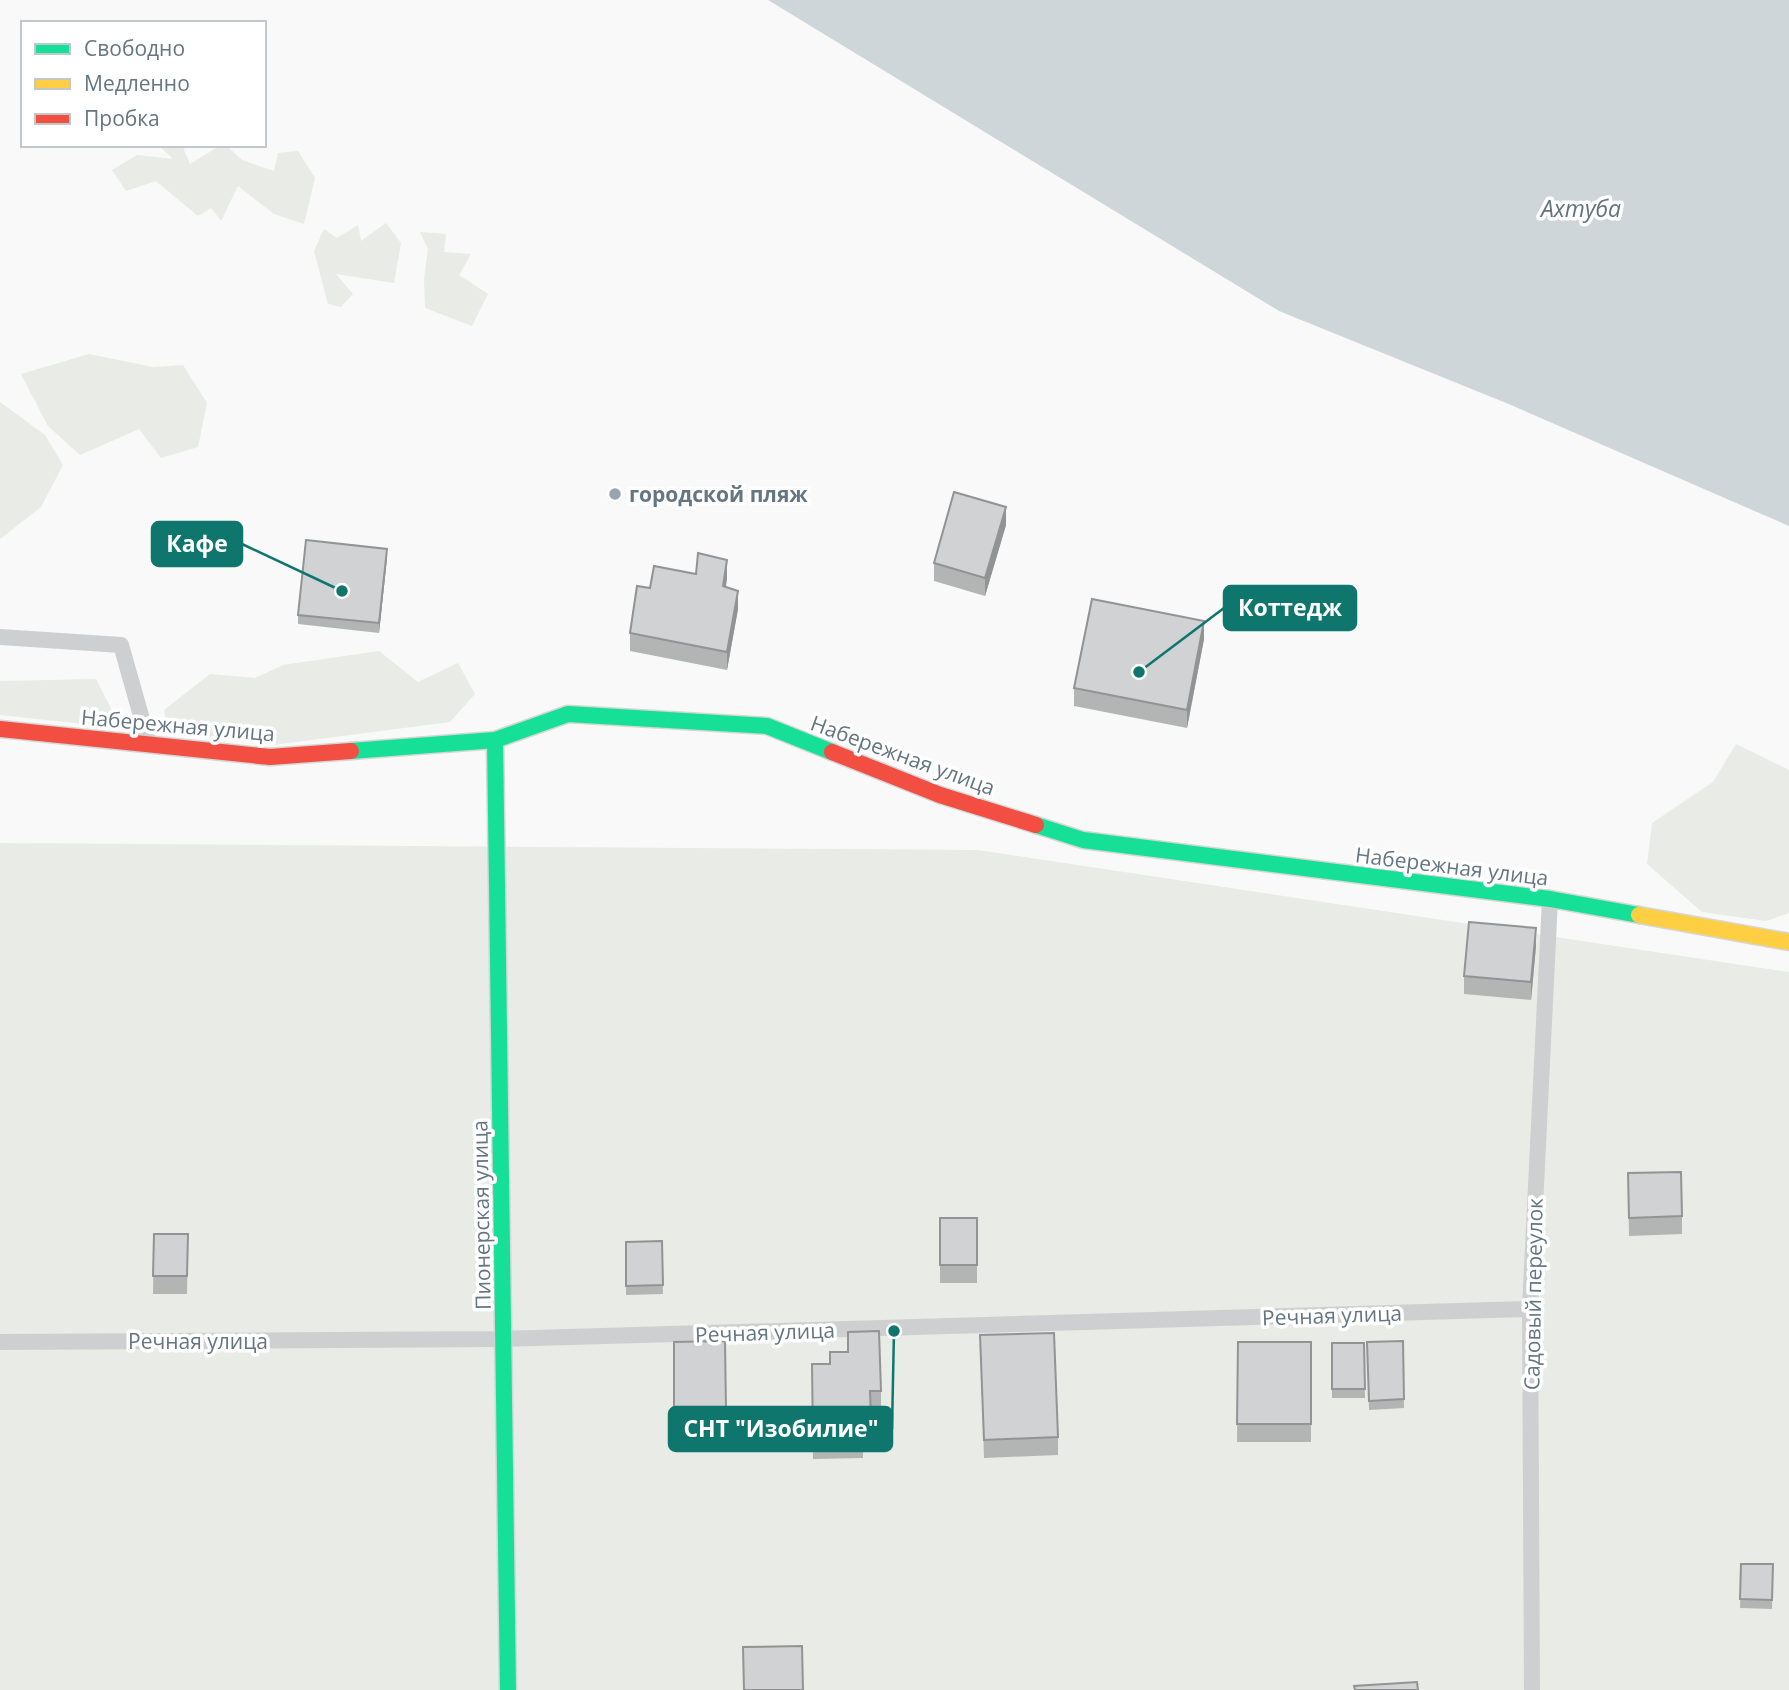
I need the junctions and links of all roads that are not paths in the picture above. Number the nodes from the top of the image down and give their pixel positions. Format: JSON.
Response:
{"nodes":[{"id":1,"x":0,"y":637,"type":"edge"},
{"id":2,"x":0,"y":729,"type":"edge"},
{"id":3,"x":495,"y":740,"type":"junction"},
{"id":4,"x":149,"y":744,"type":"junction"},
{"id":5,"x":1550,"y":899,"type":"junction"},
{"id":6,"x":1789,"y":942,"type":"edge"},
{"id":7,"x":1530,"y":1309,"type":"junction"},
{"id":8,"x":503,"y":1339,"type":"junction"},
{"id":9,"x":0,"y":1342,"type":"edge"},
{"id":10,"x":508,"y":1690,"type":"edge"},
{"id":11,"x":1532,"y":1690,"type":"edge"}],
"edges":[{"from":1,"to":4,"type":"lane"},
{"from":2,"to":4,"type":"street","name":"Набережная улица"},
{"from":3,"to":4,"type":"street","name":"Набережная улица"},
{"from":3,"to":5,"type":"street","name":"Набережная улица"},
{"from":3,"to":8,"type":"street","name":"Пионерская улица"},
{"from":5,"to":6,"type":"street","name":"Набережная улица"},
{"from":5,"to":7,"type":"lane","name":"Садовый переулок"},
{"from":7,"to":8,"type":"lane","name":"Речная улица"},
{"from":7,"to":11,"type":"lane","name":"Садовый переулок"},
{"from":8,"to":9,"type":"lane","name":"Речная улица"},
{"from":8,"to":10,"type":"street","name":"Пионерская улица"}]}
